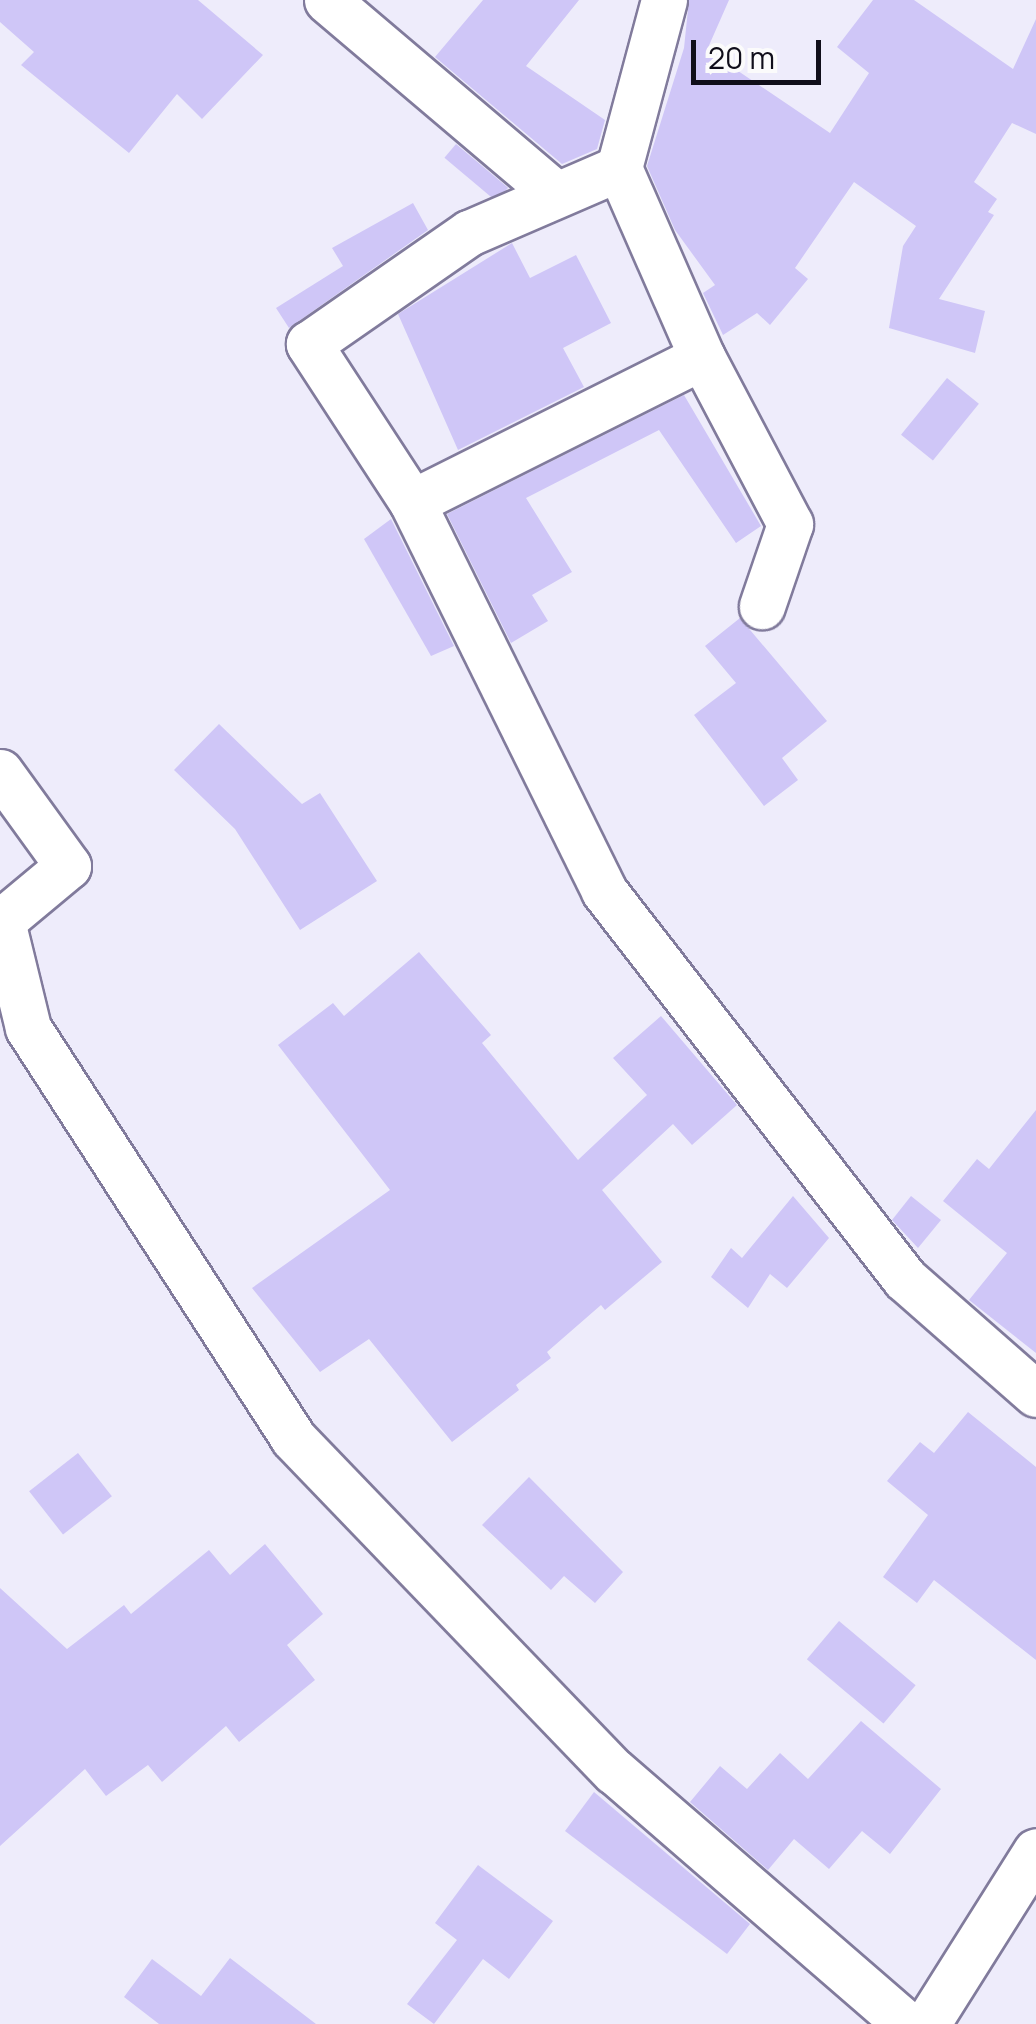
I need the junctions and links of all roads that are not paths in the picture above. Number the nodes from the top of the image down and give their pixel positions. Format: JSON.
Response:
{"nodes":[{"id":1,"x":327,"y":0,"type":"edge"},
{"id":2,"x":664,"y":0,"type":"edge"},
{"id":3,"x":619,"y":168,"type":"junction"},
{"id":4,"x":556,"y":194,"type":"junction"},
{"id":5,"x":702,"y":356,"type":"junction"},
{"id":6,"x":412,"y":502,"type":"junction"},
{"id":7,"x":762,"y":606,"type":"dead end"},
{"id":8,"x":0,"y":772,"type":"edge"},
{"id":9,"x":14,"y":1039,"type":"edge"},
{"id":10,"x":1036,"y":1394,"type":"edge"},
{"id":11,"x":1036,"y":1851,"type":"edge"},
{"id":12,"x":906,"y":2024,"type":"edge"},
{"id":13,"x":927,"y":2024,"type":"edge"}],
"edges":[{"from":1,"to":4,"type":"street"},
{"from":2,"to":3,"type":"street"},
{"from":3,"to":4,"type":"street"},
{"from":3,"to":5,"type":"street"},
{"from":4,"to":6,"type":"street"},
{"from":5,"to":6,"type":"street"},
{"from":5,"to":7,"type":"street"},
{"from":6,"to":10,"type":"street"},
{"from":8,"to":9,"type":"street"},
{"from":9,"to":12,"type":"street"},
{"from":11,"to":13,"type":"street"}]}
